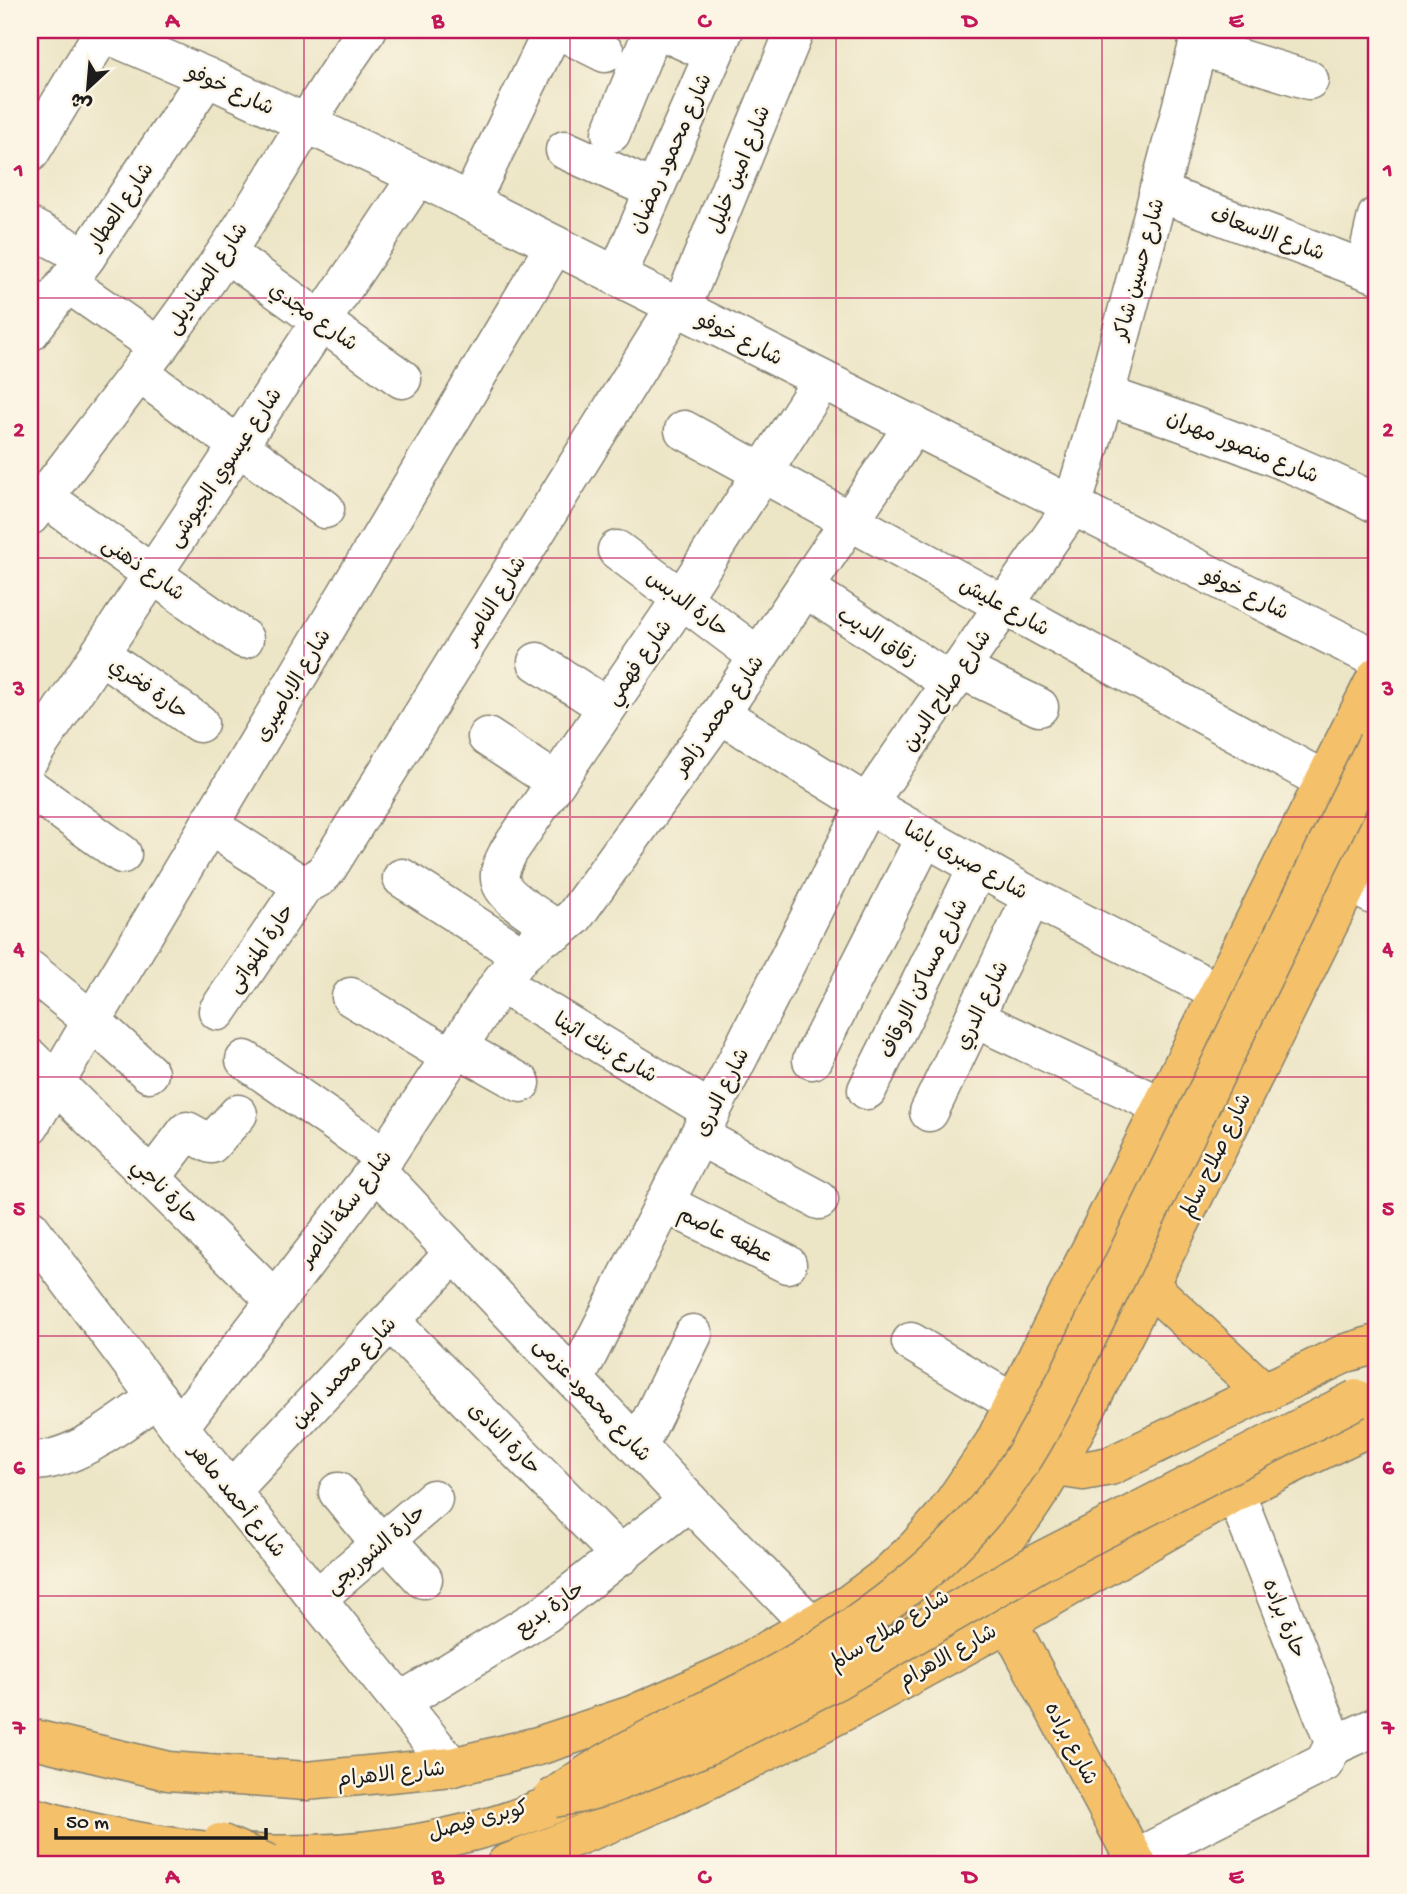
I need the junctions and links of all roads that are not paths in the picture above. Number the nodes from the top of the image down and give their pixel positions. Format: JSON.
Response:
{"nodes":[{"id":1,"x":367,"y":30,"type":"edge"},
{"id":2,"x":553,"y":30,"type":"edge"},
{"id":3,"x":559,"y":30,"type":"edge"},
{"id":4,"x":653,"y":30,"type":"edge"},
{"id":5,"x":660,"y":30,"type":"edge"},
{"id":6,"x":795,"y":30,"type":"edge"},
{"id":7,"x":100,"y":31,"type":"edge"},
{"id":8,"x":1200,"y":38,"type":"edge"},
{"id":9,"x":719,"y":42,"type":"edge"},
{"id":10,"x":605,"y":53,"type":"dead end"},
{"id":11,"x":207,"y":77,"type":"junction"},
{"id":12,"x":1309,"y":80,"type":"dead end"},
{"id":13,"x":43,"y":102,"type":"edge"},
{"id":14,"x":305,"y":124,"type":"junction"},
{"id":15,"x":611,"y":132,"type":"dead end"},
{"id":16,"x":565,"y":150,"type":"dead end"},
{"id":17,"x":30,"y":153,"type":"edge"},
{"id":18,"x":418,"y":176,"type":"junction"},
{"id":19,"x":654,"y":190,"type":"junction"},
{"id":20,"x":1158,"y":192,"type":"junction"},
{"id":21,"x":470,"y":202,"type":"junction"},
{"id":22,"x":1377,"y":216,"type":"edge"},
{"id":23,"x":30,"y":227,"type":"edge"},
{"id":24,"x":555,"y":245,"type":"junction"},
{"id":25,"x":226,"y":253,"type":"junction"},
{"id":26,"x":76,"y":270,"type":"junction"},
{"id":27,"x":1371,"y":271,"type":"edge"},
{"id":28,"x":617,"y":276,"type":"junction"},
{"id":29,"x":678,"y":307,"type":"junction"},
{"id":30,"x":321,"y":321,"type":"junction"},
{"id":31,"x":31,"y":327,"type":"edge"},
{"id":32,"x":149,"y":360,"type":"junction"},
{"id":33,"x":402,"y":379,"type":"dead end"},
{"id":34,"x":822,"y":380,"type":"junction"},
{"id":35,"x":1105,"y":395,"type":"junction"},
{"id":36,"x":914,"y":425,"type":"junction"},
{"id":37,"x":684,"y":430,"type":"dead end"},
{"id":38,"x":238,"y":445,"type":"junction"},
{"id":39,"x":762,"y":473,"type":"junction"},
{"id":40,"x":1377,"y":505,"type":"edge"},
{"id":41,"x":37,"y":507,"type":"edge"},
{"id":42,"x":1072,"y":507,"type":"junction"},
{"id":43,"x":325,"y":509,"type":"dead end"},
{"id":44,"x":850,"y":521,"type":"junction"},
{"id":45,"x":617,"y":550,"type":"dead end"},
{"id":46,"x":153,"y":574,"type":"junction"},
{"id":47,"x":804,"y":588,"type":"junction"},
{"id":48,"x":682,"y":598,"type":"junction"},
{"id":49,"x":1004,"y":606,"type":"junction"},
{"id":50,"x":244,"y":639,"type":"dead end"},
{"id":51,"x":100,"y":654,"type":"junction"},
{"id":52,"x":759,"y":657,"type":"junction"},
{"id":53,"x":1377,"y":659,"type":"edge"},
{"id":54,"x":537,"y":662,"type":"dead end"},
{"id":55,"x":956,"y":676,"type":"junction"},
{"id":56,"x":1377,"y":677,"type":"edge"},
{"id":57,"x":607,"y":707,"type":"junction"},
{"id":58,"x":1039,"y":707,"type":"dead end"},
{"id":59,"x":720,"y":714,"type":"junction"},
{"id":60,"x":199,"y":723,"type":"dead end"},
{"id":61,"x":487,"y":737,"type":"dead end"},
{"id":62,"x":1377,"y":743,"type":"edge"},
{"id":63,"x":32,"y":749,"type":"edge"},
{"id":64,"x":1325,"y":781,"type":"junction"},
{"id":65,"x":556,"y":782,"type":"junction"},
{"id":66,"x":30,"y":788,"type":"edge"},
{"id":67,"x":867,"y":804,"type":"junction"},
{"id":68,"x":209,"y":825,"type":"junction"},
{"id":69,"x":1377,"y":826,"type":"edge"},
{"id":70,"x":925,"y":837,"type":"junction"},
{"id":71,"x":122,"y":854,"type":"dead end"},
{"id":72,"x":978,"y":867,"type":"junction"},
{"id":73,"x":402,"y":877,"type":"dead end"},
{"id":74,"x":303,"y":886,"type":"junction"},
{"id":75,"x":1363,"y":890,"type":"edge"},
{"id":76,"x":1032,"y":897,"type":"junction"},
{"id":77,"x":558,"y":930,"type":"junction"},
{"id":78,"x":511,"y":969,"type":"junction"},
{"id":79,"x":30,"y":971,"type":"edge"},
{"id":80,"x":1220,"y":993,"type":"junction"},
{"id":81,"x":351,"y":997,"type":"dead end"},
{"id":82,"x":218,"y":1011,"type":"dead end"},
{"id":83,"x":974,"y":1018,"type":"junction"},
{"id":84,"x":92,"y":1021,"type":"junction"},
{"id":85,"x":454,"y":1052,"type":"junction"},
{"id":86,"x":812,"y":1059,"type":"dead end"},
{"id":87,"x":245,"y":1060,"type":"dead end"},
{"id":88,"x":43,"y":1070,"type":"edge"},
{"id":89,"x":149,"y":1073,"type":"dead end"},
{"id":90,"x":521,"y":1083,"type":"dead end"},
{"id":91,"x":867,"y":1090,"type":"dead end"},
{"id":92,"x":1164,"y":1107,"type":"junction"},
{"id":93,"x":929,"y":1112,"type":"dead end"},
{"id":94,"x":238,"y":1114,"type":"dead end"},
{"id":95,"x":705,"y":1124,"type":"junction"},
{"id":96,"x":30,"y":1125,"type":"edge"},
{"id":97,"x":381,"y":1163,"type":"junction"},
{"id":98,"x":1130,"y":1175,"type":"junction"},
{"id":99,"x":152,"y":1177,"type":"junction"},
{"id":100,"x":819,"y":1200,"type":"dead end"},
{"id":101,"x":664,"y":1203,"type":"junction"},
{"id":102,"x":30,"y":1228,"type":"edge"},
{"id":103,"x":1177,"y":1231,"type":"junction"},
{"id":104,"x":454,"y":1253,"type":"junction"},
{"id":105,"x":1086,"y":1263,"type":"junction"},
{"id":106,"x":787,"y":1264,"type":"dead end"},
{"id":107,"x":1150,"y":1286,"type":"junction"},
{"id":108,"x":275,"y":1300,"type":"junction"},
{"id":109,"x":390,"y":1321,"type":"junction"},
{"id":110,"x":693,"y":1334,"type":"dead end"},
{"id":111,"x":911,"y":1342,"type":"dead end"},
{"id":112,"x":1377,"y":1344,"type":"edge"},
{"id":113,"x":575,"y":1380,"type":"junction"},
{"id":114,"x":1265,"y":1393,"type":"junction"},
{"id":115,"x":1015,"y":1404,"type":"junction"},
{"id":116,"x":1370,"y":1404,"type":"edge"},
{"id":117,"x":168,"y":1412,"type":"junction"},
{"id":118,"x":638,"y":1447,"type":"junction"},
{"id":119,"x":30,"y":1461,"type":"edge"},
{"id":120,"x":1056,"y":1467,"type":"junction"},
{"id":121,"x":232,"y":1490,"type":"junction"},
{"id":122,"x":338,"y":1492,"type":"dead end"},
{"id":123,"x":1235,"y":1492,"type":"junction"},
{"id":124,"x":433,"y":1499,"type":"dead end"},
{"id":125,"x":689,"y":1500,"type":"junction"},
{"id":126,"x":384,"y":1541,"type":"junction"},
{"id":127,"x":621,"y":1556,"type":"junction"},
{"id":128,"x":423,"y":1579,"type":"dead end"},
{"id":129,"x":317,"y":1598,"type":"junction"},
{"id":130,"x":1008,"y":1622,"type":"junction"},
{"id":131,"x":811,"y":1625,"type":"junction"},
{"id":132,"x":400,"y":1702,"type":"junction"},
{"id":133,"x":1377,"y":1726,"type":"edge"},
{"id":134,"x":30,"y":1738,"type":"edge"},
{"id":135,"x":1333,"y":1746,"type":"junction"},
{"id":136,"x":452,"y":1767,"type":"junction"},
{"id":137,"x":619,"y":1777,"type":"junction"},
{"id":138,"x":675,"y":1795,"type":"junction"},
{"id":139,"x":553,"y":1798,"type":"junction"},
{"id":140,"x":30,"y":1800,"type":"edge"},
{"id":141,"x":30,"y":1816,"type":"edge"},
{"id":142,"x":220,"y":1843,"type":"junction"},
{"id":143,"x":30,"y":1850,"type":"edge"},
{"id":144,"x":357,"y":1858,"type":"edge"},
{"id":145,"x":1135,"y":1861,"type":"edge"},
{"id":146,"x":98,"y":1864,"type":"edge"},
{"id":147,"x":269,"y":1864,"type":"edge"},
{"id":148,"x":506,"y":1864,"type":"edge"}],
"edges":[{"from":1,"to":14,"type":"street","name":"شارع الصناديلى"},
{"from":2,"to":21,"type":"street"},
{"from":3,"to":10,"type":"street"},
{"from":4,"to":15,"type":"street"},
{"from":5,"to":9,"type":"street"},
{"from":6,"to":29,"type":"street","name":"شارع امين خليل"},
{"from":7,"to":11,"type":"street","name":"شارع خوفو"},
{"from":7,"to":13,"type":"street"},
{"from":8,"to":12,"type":"street"},
{"from":8,"to":20,"type":"street","name":"شارع حسين شاكر"},
{"from":9,"to":19,"type":"street","name":"شارع محمود رمضان"},
{"from":11,"to":14,"type":"street","name":"شارع خوفو"},
{"from":11,"to":26,"type":"street","name":"شارع العطار"},
{"from":13,"to":17,"type":"street"},
{"from":14,"to":18,"type":"street","name":"شارع خوفو"},
{"from":14,"to":25,"type":"street","name":"شارع الصناديلى"},
{"from":16,"to":19,"type":"street"},
{"from":18,"to":21,"type":"street","name":"شارع خوفو"},
{"from":18,"to":30,"type":"street","name":"شارع عيسوي الجيوشى"},
{"from":19,"to":28,"type":"street","name":"شارع محمود رمضان"},
{"from":20,"to":27,"type":"street","name":"شارع الاسعاف"},
{"from":20,"to":35,"type":"street","name":"شارع حسين شاكر"},
{"from":21,"to":24,"type":"street","name":"شارع خوفو"},
{"from":22,"to":27,"type":"street"},
{"from":23,"to":26,"type":"street"},
{"from":24,"to":28,"type":"street","name":"شارع خوفو"},
{"from":24,"to":68,"type":"street","name":"شارع الاباصيرى"},
{"from":25,"to":30,"type":"street","name":"شارع مجدي"},
{"from":25,"to":32,"type":"street","name":"شارع الصناديلى"},
{"from":26,"to":31,"type":"street","name":"شارع العطار"},
{"from":26,"to":32,"type":"street"},
{"from":28,"to":29,"type":"street","name":"شارع خوفو"},
{"from":29,"to":34,"type":"street","name":"شارع خوفو"},
{"from":29,"to":74,"type":"street","name":"شارع الناصر"},
{"from":30,"to":33,"type":"street","name":"شارع مجدي"},
{"from":30,"to":38,"type":"street","name":"شارع عيسوي الجيوشى"},
{"from":32,"to":38,"type":"street"},
{"from":32,"to":41,"type":"street","name":"شارع الصناديلى"},
{"from":34,"to":36,"type":"street","name":"شارع خوفو"},
{"from":34,"to":39,"type":"street","name":"شارع فهمي"},
{"from":35,"to":40,"type":"street","name":"شارع منصور مهران"},
{"from":35,"to":42,"type":"street","name":"شارع حسين شاكر"},
{"from":36,"to":42,"type":"street","name":"شارع خوفو"},
{"from":36,"to":44,"type":"street","name":"شارع محمد زاهر"},
{"from":37,"to":39,"type":"street","name":"شارع عليش"},
{"from":38,"to":43,"type":"street"},
{"from":38,"to":46,"type":"street","name":"شارع عيسوي الجيوشى"},
{"from":39,"to":44,"type":"street","name":"شارع عليش"},
{"from":39,"to":48,"type":"street","name":"شارع فهمي"},
{"from":41,"to":46,"type":"street","name":"شارع ذهنى"},
{"from":42,"to":49,"type":"street","name":"شارع صلاح الدين"},
{"from":42,"to":53,"type":"street","name":"شارع خوفو"},
{"from":44,"to":47,"type":"street","name":"شارع محمد زاهر"},
{"from":44,"to":49,"type":"street","name":"شارع عليش"},
{"from":45,"to":48,"type":"street","name":"حارة الدبس"},
{"from":46,"to":50,"type":"street","name":"شارع ذهنى"},
{"from":46,"to":51,"type":"street","name":"شارع عيسوي الجيوشى"},
{"from":47,"to":52,"type":"street","name":"شارع محمد زاهر"},
{"from":47,"to":55,"type":"street","name":"زقاق الديب"},
{"from":48,"to":52,"type":"street","name":"حارة الدبس"},
{"from":48,"to":57,"type":"street","name":"شارع فهمي"},
{"from":49,"to":55,"type":"street","name":"شارع صلاح الدين"},
{"from":49,"to":64,"type":"street","name":"شارع عليش"},
{"from":51,"to":60,"type":"street","name":"حارة فخري"},
{"from":51,"to":63,"type":"street","name":"شارع عيسوي الجيوشى"},
{"from":52,"to":59,"type":"street","name":"شارع محمد زاهر"},
{"from":54,"to":57,"type":"street"},
{"from":55,"to":58,"type":"street","name":"زقاق الديب"},
{"from":55,"to":67,"type":"street","name":"شارع صلاح الدين"},
{"from":56,"to":64,"type":"main road","name":"شارع صلاح سالم"},
{"from":57,"to":65,"type":"street","name":"شارع فهمي"},
{"from":59,"to":67,"type":"street","name":"شارع صبرى باشا"},
{"from":59,"to":77,"type":"street","name":"شارع محمد زاهر"},
{"from":61,"to":65,"type":"street"},
{"from":62,"to":139,"type":"main road","bridge":true},
{"from":64,"to":80,"type":"main road","name":"شارع صلاح سالم"},
{"from":65,"to":77,"type":"street","name":"شارع فهمي"},
{"from":66,"to":71,"type":"street"},
{"from":67,"to":70,"type":"street","name":"شارع صبرى باشا"},
{"from":67,"to":95,"type":"street","name":"شارع الدرى"},
{"from":68,"to":74,"type":"street"},
{"from":68,"to":84,"type":"street","name":"شارع الاباصيرى"},
{"from":69,"to":75,"type":"main road","name":"شارع صلاح سالم"},
{"from":70,"to":72,"type":"street","name":"شارع صبرى باشا"},
{"from":70,"to":86,"type":"street"},
{"from":72,"to":76,"type":"street","name":"شارع صبرى باشا"},
{"from":72,"to":91,"type":"street","name":"شارع مساكن الاوقاف"},
{"from":73,"to":78,"type":"street","name":"شارع بنك اثينا"},
{"from":74,"to":82,"type":"street","name":"حارة المنواتى"},
{"from":75,"to":103,"type":"main road","name":"شارع صلاح سالم"},
{"from":76,"to":80,"type":"street","name":"شارع صبرى باشا"},
{"from":76,"to":83,"type":"street","name":"شارع الدري"},
{"from":77,"to":78,"type":"street","name":"شارع محمد زاهر"},
{"from":78,"to":85,"type":"street","name":"شارع سكة الناصر"},
{"from":78,"to":95,"type":"street","name":"شارع بنك اثينا"},
{"from":79,"to":84,"type":"street"},
{"from":80,"to":92,"type":"main road","name":"شارع صلاح سالم"},
{"from":81,"to":85,"type":"street"},
{"from":83,"to":92,"type":"street"},
{"from":83,"to":93,"type":"street","name":"شارع الدري"},
{"from":84,"to":88,"type":"street","name":"شارع الاباصيرى"},
{"from":84,"to":89,"type":"street"},
{"from":85,"to":90,"type":"street"},
{"from":85,"to":97,"type":"street","name":"شارع سكة الناصر"},
{"from":87,"to":97,"type":"street","name":"شارع محمود عزمى"},
{"from":88,"to":96,"type":"street","name":"شارع الاباصيرى"},
{"from":88,"to":99,"type":"street","name":"حارة ناجي"},
{"from":92,"to":98,"type":"main road","name":"شارع صلاح سالم"},
{"from":94,"to":99,"type":"street"},
{"from":95,"to":100,"type":"street","name":"شارع بنك اثينا"},
{"from":95,"to":101,"type":"street","name":"شارع الدرى"},
{"from":97,"to":104,"type":"street","name":"شارع محمود عزمى"},
{"from":97,"to":108,"type":"street","name":"شارع سكة الناصر"},
{"from":98,"to":103,"type":"main road"},
{"from":98,"to":105,"type":"main road","name":"شارع صلاح سالم"},
{"from":99,"to":108,"type":"street","name":"حارة ناجي"},
{"from":101,"to":106,"type":"street","name":"عطفه عاصم"},
{"from":101,"to":113,"type":"street","name":"شارع الدرى"},
{"from":102,"to":117,"type":"street","name":"شارع أحمد ماهر"},
{"from":103,"to":107,"type":"main road","name":"شارع صلاح سالم"},
{"from":104,"to":109,"type":"street","name":"شارع محمد امين"},
{"from":104,"to":113,"type":"street","name":"شارع محمود عزمى"},
{"from":105,"to":107,"type":"main road"},
{"from":105,"to":115,"type":"main road","name":"شارع صلاح سالم"},
{"from":107,"to":114,"type":"main road"},
{"from":107,"to":120,"type":"main road","name":"شارع صلاح سالم"},
{"from":108,"to":117,"type":"street","name":"شارع سكة الناصر"},
{"from":109,"to":121,"type":"street","name":"شارع محمد امين"},
{"from":109,"to":127,"type":"street","name":"حارة النادى"},
{"from":110,"to":118,"type":"street"},
{"from":111,"to":115,"type":"street"},
{"from":112,"to":114,"type":"main road"},
{"from":113,"to":118,"type":"street","name":"شارع محمود عزمى"},
{"from":114,"to":120,"type":"main road"},
{"from":115,"to":131,"type":"main road","name":"شارع صلاح سالم"},
{"from":116,"to":123,"type":"main road","name":"شارع الاهرام"},
{"from":116,"to":139,"type":"main road","bridge":true},
{"from":117,"to":119,"type":"street","name":"شارع سكة الناصر"},
{"from":117,"to":121,"type":"street","name":"شارع أحمد ماهر"},
{"from":118,"to":125,"type":"street","name":"شارع محمود عزمى"},
{"from":120,"to":137,"type":"main road","name":"شارع صلاح سالم"},
{"from":121,"to":129,"type":"street","name":"شارع أحمد ماهر"},
{"from":122,"to":126,"type":"street"},
{"from":123,"to":130,"type":"main road","name":"شارع الاهرام"},
{"from":123,"to":135,"type":"street","name":"حارة براده"},
{"from":124,"to":126,"type":"street","name":"حارة الشوربجى"},
{"from":125,"to":127,"type":"street","name":"حارة بديع"},
{"from":125,"to":131,"type":"street","name":"شارع محمود عزمى"},
{"from":126,"to":128,"type":"street"},
{"from":126,"to":129,"type":"street","name":"حارة الشوربجى"},
{"from":127,"to":132,"type":"street","name":"حارة بديع"},
{"from":129,"to":132,"type":"street","name":"شارع أحمد ماهر"},
{"from":130,"to":138,"type":"main road","name":"شارع الاهرام"},
{"from":130,"to":145,"type":"main road","name":"شارع براده"},
{"from":131,"to":136,"type":"main road","name":"شارع الاهرام"},
{"from":132,"to":136,"type":"street","name":"شارع أحمد ماهر"},
{"from":133,"to":135,"type":"street"},
{"from":134,"to":136,"type":"main road","name":"شارع الاهرام"},
{"from":135,"to":145,"type":"street"},
{"from":137,"to":138,"type":"main road"},
{"from":137,"to":144,"type":"main road","name":"شارع صلاح سالم"},
{"from":138,"to":148,"type":"main road","name":"شارع الاهرام"},
{"from":139,"to":142,"type":"main road","name":"كوبرى فيصل","bridge":true},
{"from":140,"to":142,"type":"main road","name":"كوبرى فيصل"},
{"from":141,"to":144,"type":"main road","name":"شارع صلاح سالم"},
{"from":142,"to":147,"type":"main road","bridge":true},
{"from":143,"to":146,"type":"main road"}]}
